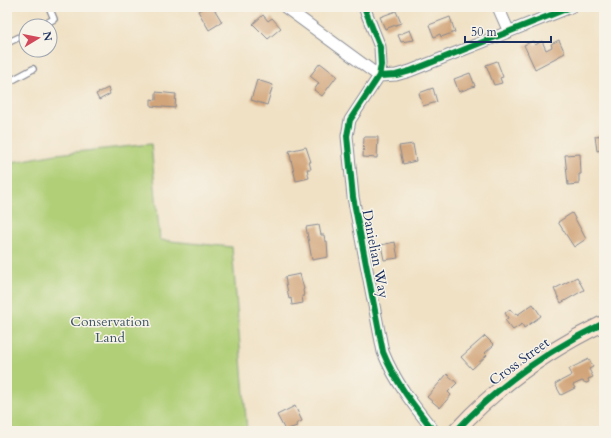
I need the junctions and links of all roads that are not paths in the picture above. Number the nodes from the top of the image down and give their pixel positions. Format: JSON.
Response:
{"nodes":[{"id":1,"x":49,"y":7,"type":"edge"},
{"id":2,"x":285,"y":7,"type":"edge"},
{"id":3,"x":364,"y":7,"type":"edge"},
{"id":4,"x":498,"y":7,"type":"edge"},
{"id":5,"x":571,"y":7,"type":"edge"},
{"id":6,"x":54,"y":18,"type":"edge"},
{"id":7,"x":509,"y":32,"type":"junction"},
{"id":8,"x":18,"y":38,"type":"edge"},
{"id":9,"x":7,"y":44,"type":"edge"},
{"id":10,"x":33,"y":69,"type":"dead end"},
{"id":11,"x":379,"y":76,"type":"junction"},
{"id":12,"x":7,"y":83,"type":"edge"},
{"id":13,"x":604,"y":323,"type":"edge"},
{"id":14,"x":434,"y":431,"type":"edge"},
{"id":15,"x":456,"y":431,"type":"edge"}],
"edges":[{"from":1,"to":6,"type":"lane"},
{"from":2,"to":11,"type":"street"},
{"from":3,"to":11,"type":"street"},
{"from":4,"to":7,"type":"street"},
{"from":5,"to":7,"type":"street"},
{"from":7,"to":11,"type":"street"},
{"from":8,"to":9,"type":"lane"},
{"from":10,"to":12,"type":"lane"},
{"from":11,"to":14,"type":"street","name":"Danielian Way"},
{"from":13,"to":15,"type":"street","name":"Cross Street"}]}
